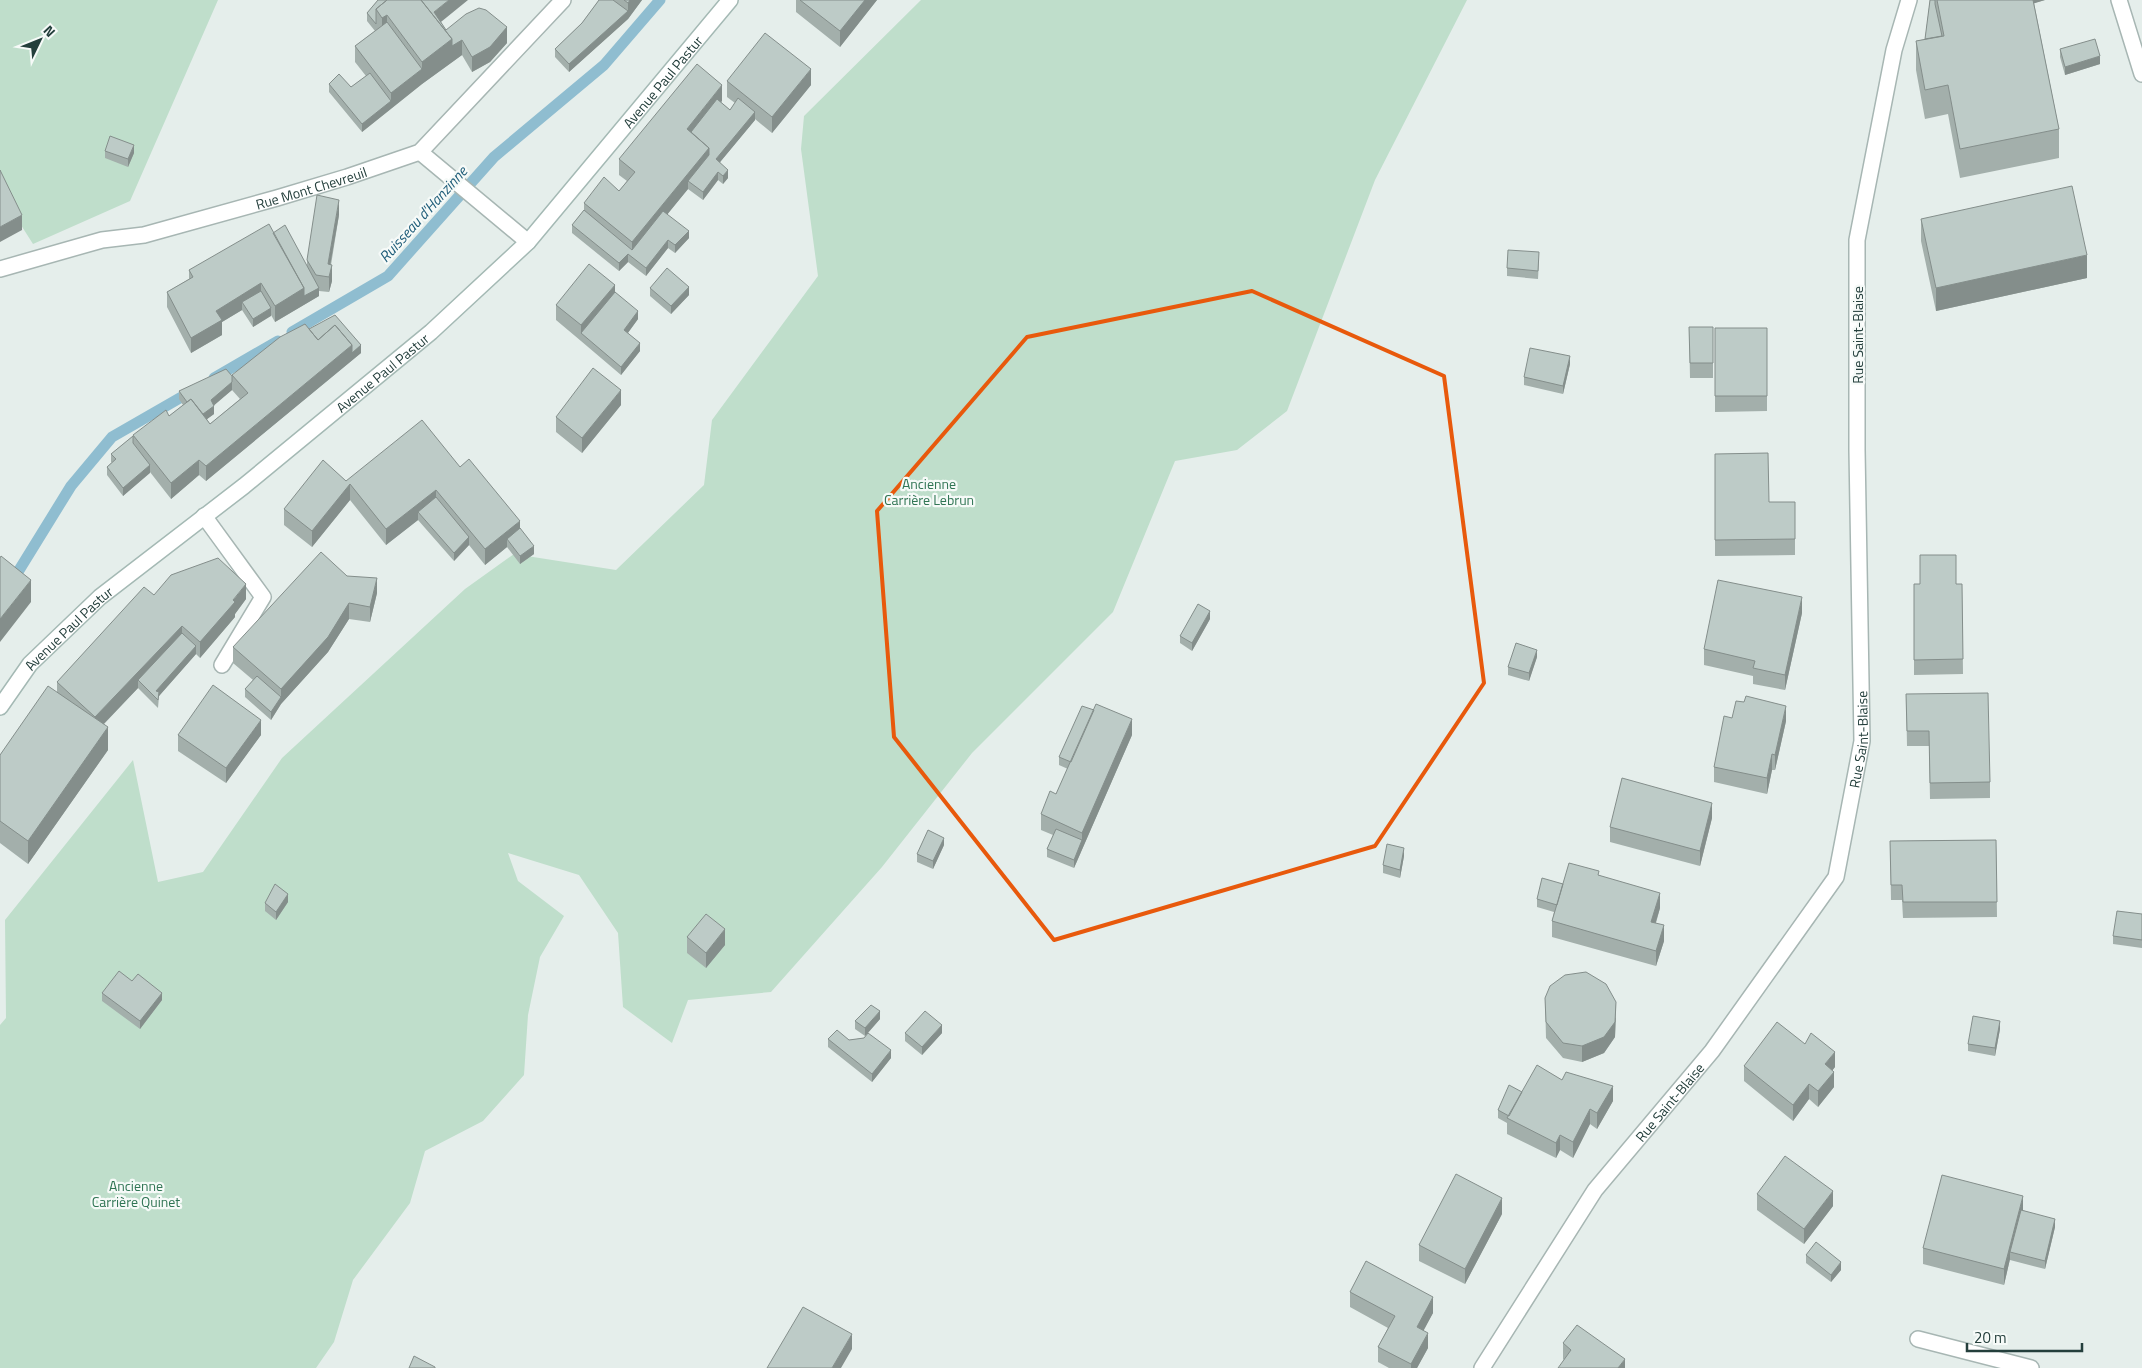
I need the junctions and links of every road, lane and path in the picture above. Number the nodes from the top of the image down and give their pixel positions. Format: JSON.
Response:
{"nodes":[{"id":1,"x":563,"y":0,"type":"edge"},
{"id":2,"x":730,"y":0,"type":"edge"},
{"id":3,"x":1909,"y":0,"type":"edge"},
{"id":4,"x":2119,"y":0,"type":"edge"},
{"id":5,"x":2142,"y":74,"type":"edge"},
{"id":6,"x":420,"y":152,"type":"junction"},
{"id":7,"x":528,"y":242,"type":"junction"},
{"id":8,"x":0,"y":269,"type":"edge"},
{"id":9,"x":204,"y":516,"type":"junction"},
{"id":10,"x":222,"y":666,"type":"dead end"},
{"id":11,"x":0,"y":707,"type":"edge"},
{"id":12,"x":1918,"y":1339,"type":"dead end"},
{"id":13,"x":1482,"y":1368,"type":"edge"},
{"id":14,"x":2031,"y":1368,"type":"edge"}],
"edges":[{"from":1,"to":6,"type":"street","name":"Rue Mont Chevreuil"},
{"from":2,"to":7,"type":"street","name":"Avenue Paul Pastur"},
{"from":3,"to":13,"type":"street","name":"Rue Saint-Blaise"},
{"from":4,"to":5,"type":"street"},
{"from":6,"to":7,"type":"street"},
{"from":6,"to":8,"type":"street","name":"Rue Mont Chevreuil"},
{"from":7,"to":9,"type":"street","name":"Avenue Paul Pastur"},
{"from":9,"to":10,"type":"street"},
{"from":9,"to":11,"type":"street","name":"Avenue Paul Pastur"},
{"from":12,"to":14,"type":"street"}]}
